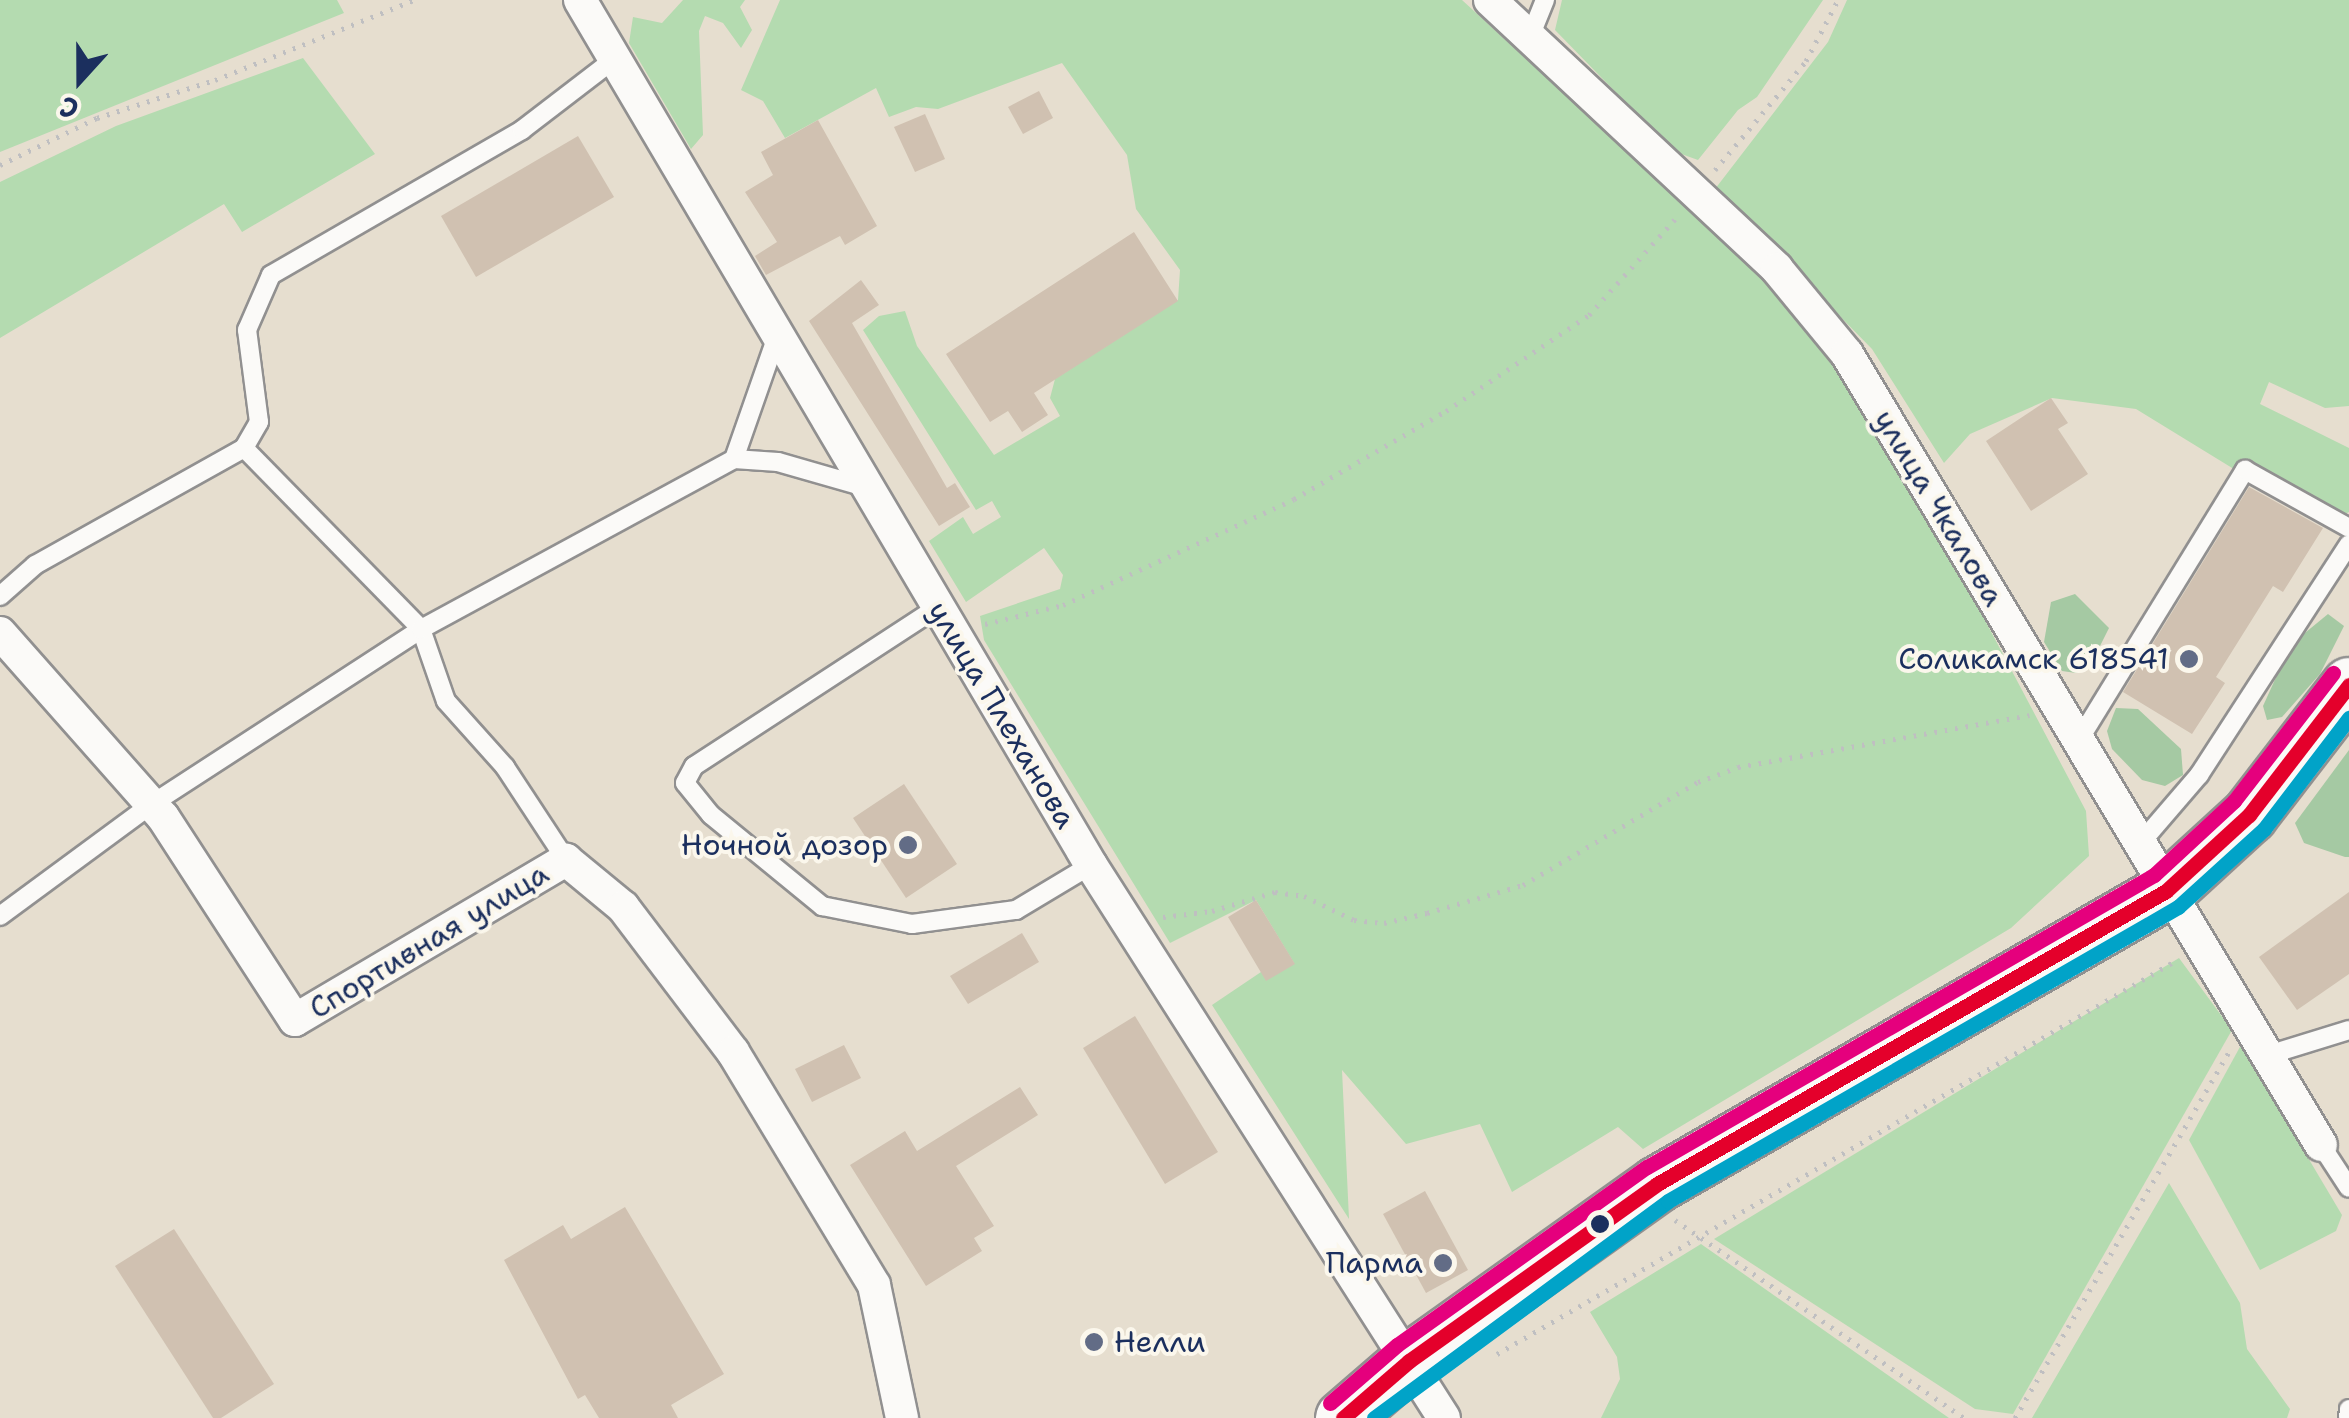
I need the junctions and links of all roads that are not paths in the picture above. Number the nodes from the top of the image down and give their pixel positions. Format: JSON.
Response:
{"nodes":[{"id":1,"x":580,"y":0,"type":"edge"},
{"id":2,"x":1490,"y":0,"type":"edge"},
{"id":3,"x":1545,"y":0,"type":"edge"},
{"id":4,"x":1530,"y":37,"type":"junction"},
{"id":5,"x":612,"y":61,"type":"junction"},
{"id":6,"x":777,"y":336,"type":"junction"},
{"id":7,"x":244,"y":448,"type":"junction"},
{"id":8,"x":734,"y":459,"type":"junction"},
{"id":9,"x":868,"y":488,"type":"junction"},
{"id":10,"x":2349,"y":528,"type":"edge"},
{"id":11,"x":2349,"y":544,"type":"edge"},
{"id":12,"x":0,"y":596,"type":"edge"},
{"id":13,"x":946,"y":620,"type":"junction"},
{"id":14,"x":421,"y":628,"type":"junction"},
{"id":15,"x":0,"y":633,"type":"edge"},
{"id":16,"x":2349,"y":685,"type":"edge"},
{"id":17,"x":2076,"y":743,"type":"junction"},
{"id":18,"x":152,"y":804,"type":"junction"},
{"id":19,"x":566,"y":860,"type":"junction"},
{"id":20,"x":1092,"y":865,"type":"junction"},
{"id":21,"x":2152,"y":869,"type":"junction"},
{"id":22,"x":0,"y":916,"type":"edge"},
{"id":23,"x":2349,"y":1030,"type":"edge"},
{"id":24,"x":2264,"y":1056,"type":"junction"},
{"id":25,"x":2335,"y":1150,"type":"edge"},
{"id":26,"x":2349,"y":1188,"type":"edge"},
{"id":27,"x":1409,"y":1361,"type":"junction"},
{"id":28,"x":2349,"y":1409,"type":"edge"},
{"id":29,"x":902,"y":1418,"type":"edge"},
{"id":30,"x":1343,"y":1418,"type":"edge"},
{"id":31,"x":1444,"y":1418,"type":"edge"},
{"id":32,"x":2348,"y":1418,"type":"edge"}],
"edges":[{"from":1,"to":5,"type":"street","name":"улица Плеханова"},
{"from":2,"to":4,"type":"street","name":"улица Чкалова"},
{"from":3,"to":4,"type":"lane"},
{"from":4,"to":17,"type":"street","name":"улица Чкалова"},
{"from":5,"to":6,"type":"street","name":"улица Плеханова"},
{"from":5,"to":7,"type":"lane"},
{"from":6,"to":8,"type":"lane"},
{"from":6,"to":9,"type":"street","name":"улица Плеханова"},
{"from":7,"to":12,"type":"lane"},
{"from":7,"to":14,"type":"lane"},
{"from":8,"to":9,"type":"lane"},
{"from":8,"to":14,"type":"lane"},
{"from":9,"to":13,"type":"street","name":"улица Плеханова"},
{"from":10,"to":17,"type":"lane"},
{"from":11,"to":21,"type":"lane"},
{"from":13,"to":20,"type":"street","name":"улица Плеханова"},
{"from":13,"to":20,"type":"lane"},
{"from":14,"to":18,"type":"lane"},
{"from":14,"to":19,"type":"lane"},
{"from":15,"to":18,"type":"street","name":"Спортивная улица"},
{"from":16,"to":21,"type":"highway"},
{"from":17,"to":21,"type":"street","name":"улица Чкалова"},
{"from":18,"to":19,"type":"street","name":"Спортивная улица"},
{"from":18,"to":22,"type":"lane"},
{"from":19,"to":29,"type":"street","name":"Спортивная улица"},
{"from":20,"to":27,"type":"street","name":"улица Плеханова"},
{"from":21,"to":24,"type":"street","name":"улица Чкалова"},
{"from":21,"to":27,"type":"highway"},
{"from":23,"to":24,"type":"lane"},
{"from":24,"to":25,"type":"street","name":"улица Чкалова"},
{"from":25,"to":26,"type":"lane"},
{"from":27,"to":30,"type":"highway"},
{"from":27,"to":31,"type":"street","name":"улица Плеханова"},
{"from":28,"to":32,"type":"lane"}]}
